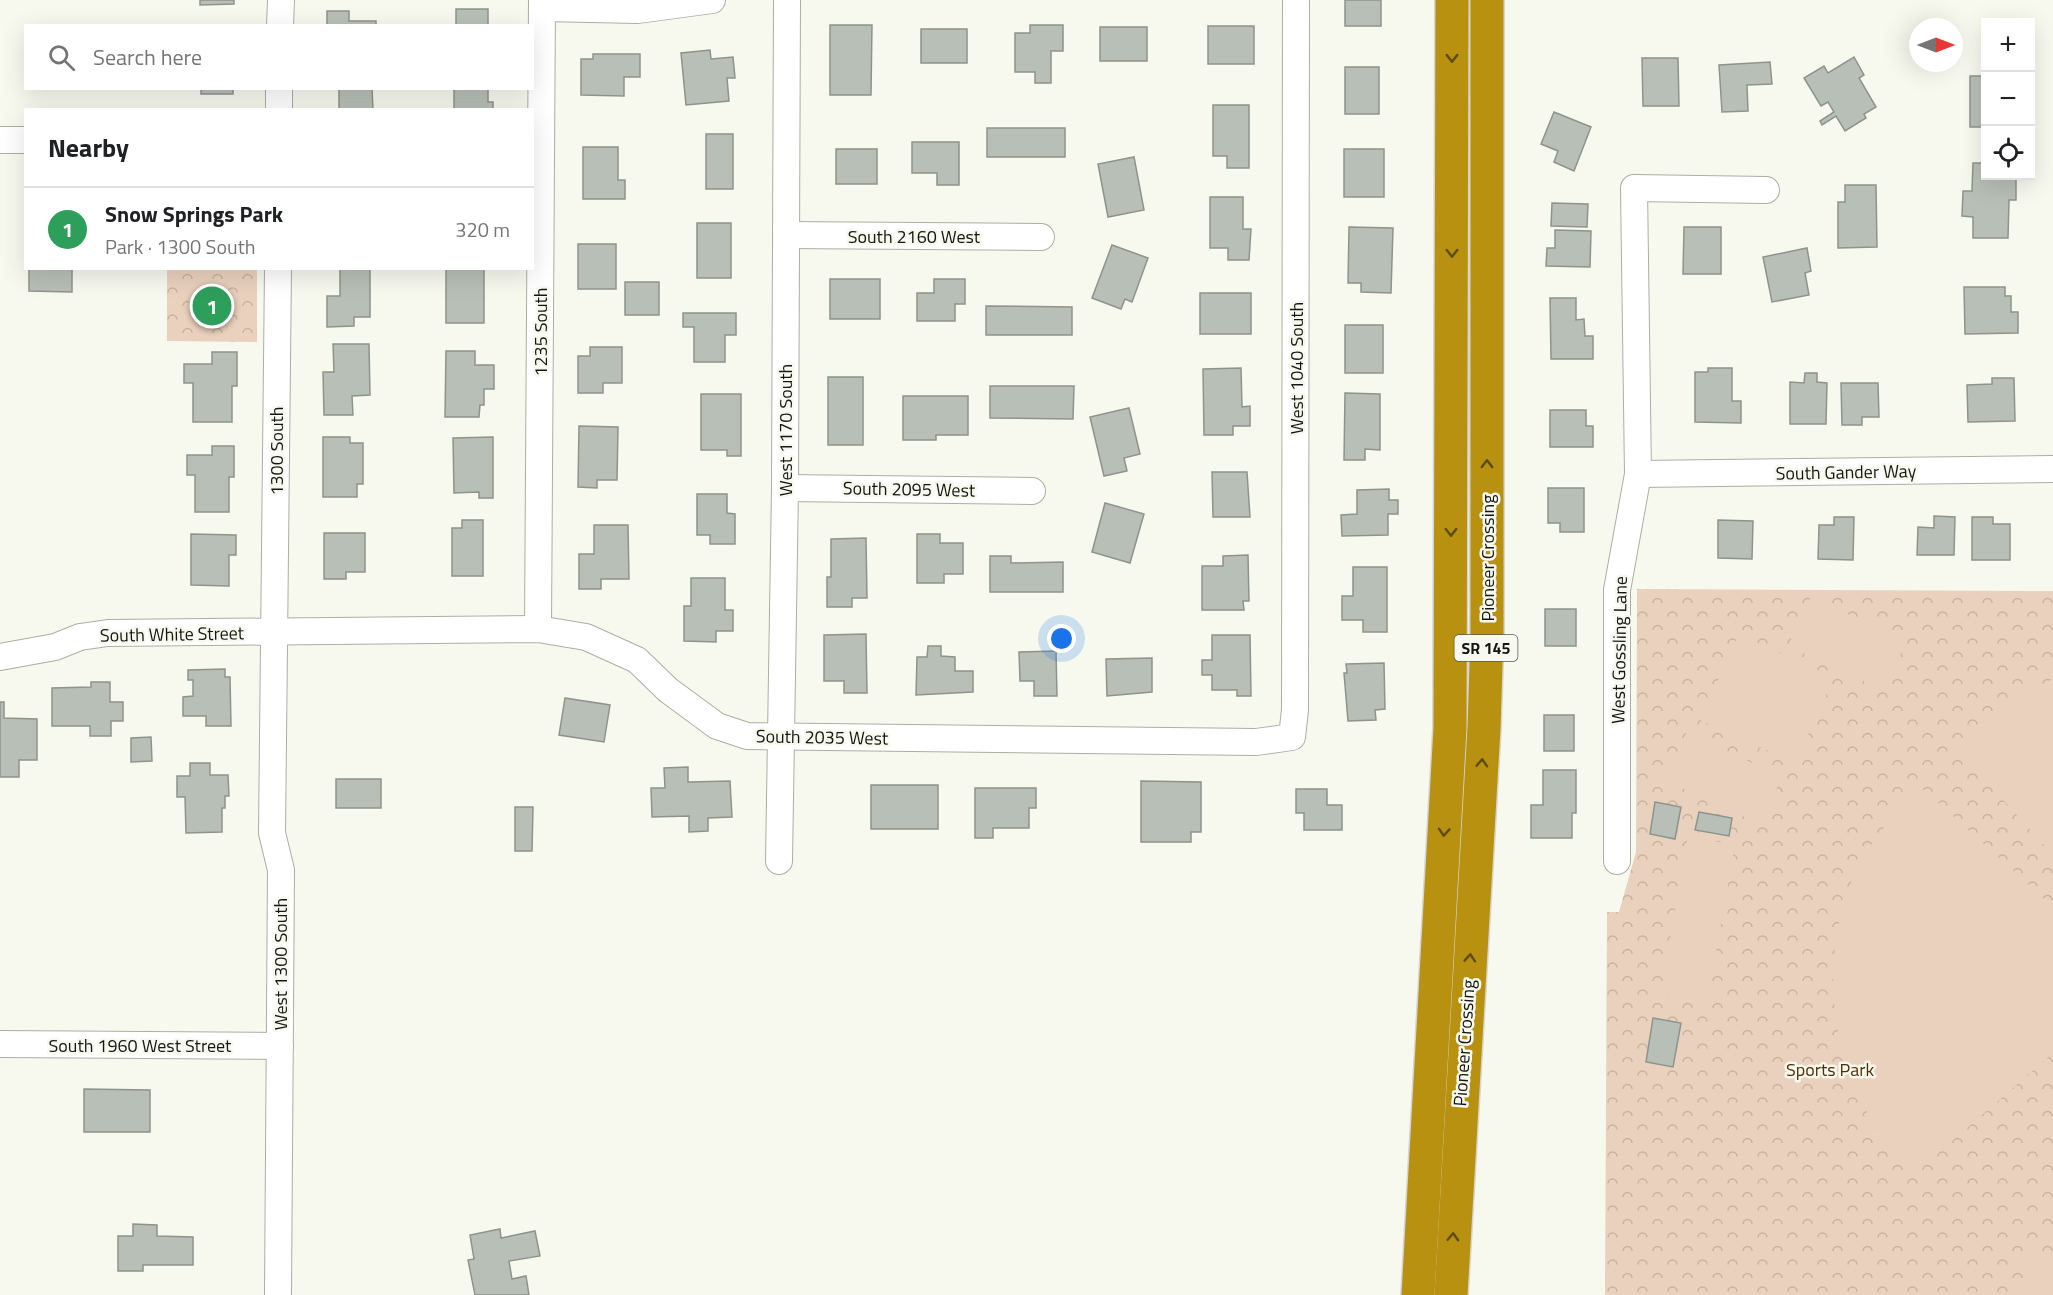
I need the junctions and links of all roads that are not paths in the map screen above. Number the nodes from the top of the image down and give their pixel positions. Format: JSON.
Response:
{"nodes":[{"id":1,"x":281,"y":0,"type":"edge"},
{"id":2,"x":712,"y":0,"type":"edge"},
{"id":3,"x":787,"y":0,"type":"edge"},
{"id":4,"x":1296,"y":0,"type":"edge"},
{"id":5,"x":1452,"y":0,"type":"edge"},
{"id":6,"x":1487,"y":0,"type":"edge"},
{"id":7,"x":542,"y":4,"type":"edge"},
{"id":8,"x":280,"y":24,"type":"edge"},
{"id":9,"x":279,"y":90,"type":"edge"},
{"id":10,"x":279,"y":108,"type":"edge"},
{"id":11,"x":0,"y":140,"type":"edge"},
{"id":12,"x":24,"y":140,"type":"edge"},
{"id":13,"x":1766,"y":190,"type":"dead end"},
{"id":14,"x":786,"y":235,"type":"junction"},
{"id":15,"x":1041,"y":237,"type":"dead end"},
{"id":16,"x":278,"y":270,"type":"edge"},
{"id":17,"x":2053,"y":469,"type":"edge"},
{"id":18,"x":1638,"y":474,"type":"junction"},
{"id":19,"x":785,"y":488,"type":"junction"},
{"id":20,"x":1032,"y":491,"type":"dead end"},
{"id":21,"x":538,"y":629,"type":"junction"},
{"id":22,"x":275,"y":634,"type":"junction"},
{"id":23,"x":0,"y":657,"type":"edge"},
{"id":24,"x":782,"y":737,"type":"junction"},
{"id":25,"x":1292,"y":737,"type":"joint"},
{"id":26,"x":779,"y":861,"type":"dead end"},
{"id":27,"x":1617,"y":861,"type":"dead end"},
{"id":28,"x":0,"y":1044,"type":"edge"},
{"id":29,"x":280,"y":1046,"type":"junction"},
{"id":30,"x":278,"y":1295,"type":"edge"},
{"id":31,"x":1418,"y":1295,"type":"edge"},
{"id":32,"x":1451,"y":1295,"type":"edge"}],
"edges":[{"from":1,"to":8,"type":"street"},
{"from":2,"to":7,"type":"street"},
{"from":3,"to":14,"type":"street","name":"West 1170 South"},
{"from":4,"to":25,"type":"street","name":"West 1040 South"},
{"from":5,"to":31,"type":"highway","name":"Pioneer Crossing","number":"SR 145","one_way":true},
{"from":32,"to":6,"type":"highway","name":"Pioneer Crossing","number":"SR 145","one_way":true},
{"from":7,"to":21,"type":"street","name":"1235 South"},
{"from":9,"to":10,"type":"street"},
{"from":11,"to":12,"type":"street"},
{"from":13,"to":18,"type":"street","name":"West Gossling Lane"},
{"from":14,"to":15,"type":"street","name":"South 2160 West"},
{"from":14,"to":19,"type":"street","name":"West 1170 South"},
{"from":16,"to":22,"type":"street","name":"1300 South"},
{"from":17,"to":18,"type":"street","name":"South Gander Way"},
{"from":18,"to":27,"type":"street","name":"West Gossling Lane"},
{"from":19,"to":20,"type":"street","name":"South 2095 West"},
{"from":19,"to":24,"type":"street","name":"West 1170 South"},
{"from":21,"to":22,"type":"street","name":"South 2035 West"},
{"from":21,"to":24,"type":"street","name":"South 2035 West"},
{"from":22,"to":23,"type":"street","name":"South White Street"},
{"from":22,"to":29,"type":"street","name":"West 1300 South"},
{"from":24,"to":25,"type":"street","name":"South 2035 West"},
{"from":24,"to":26,"type":"street","name":"West 1170 South"},
{"from":28,"to":29,"type":"street","name":"South 1960 West Street"},
{"from":29,"to":30,"type":"street","name":"West 1300 South"}]}
